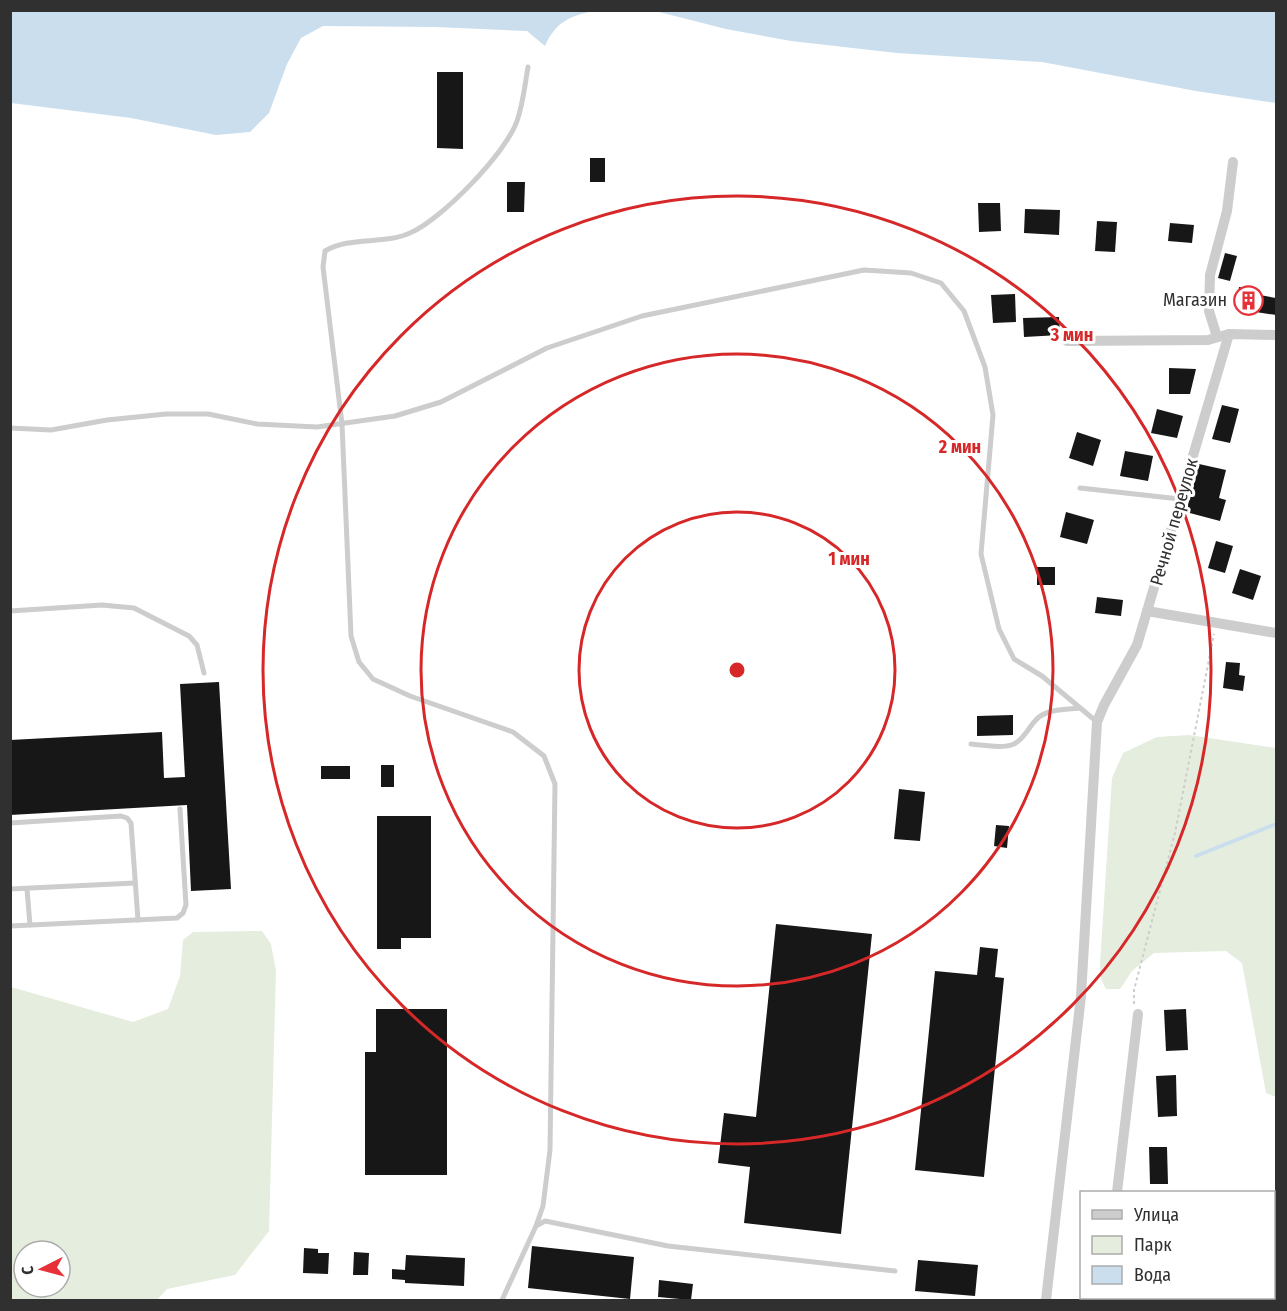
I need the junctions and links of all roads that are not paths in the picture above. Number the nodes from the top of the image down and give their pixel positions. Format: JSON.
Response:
{"nodes":[{"id":1,"x":528,"y":67,"type":"dead end"},
{"id":2,"x":1233,"y":162,"type":"dead end"},
{"id":3,"x":1229,"y":334,"type":"junction"},
{"id":4,"x":1276,"y":336,"type":"edge"},
{"id":5,"x":1217,"y":338,"type":"junction"},
{"id":6,"x":1067,"y":341,"type":"dead end"},
{"id":7,"x":342,"y":424,"type":"junction"},
{"id":8,"x":10,"y":428,"type":"edge"},
{"id":9,"x":1080,"y":488,"type":"dead end"},
{"id":10,"x":1180,"y":499,"type":"junction"},
{"id":11,"x":10,"y":611,"type":"edge"},
{"id":12,"x":1147,"y":611,"type":"junction"},
{"id":13,"x":1276,"y":633,"type":"edge"},
{"id":14,"x":204,"y":673,"type":"dead end"},
{"id":15,"x":1080,"y":708,"type":"junction"},
{"id":16,"x":1097,"y":722,"type":"junction"},
{"id":17,"x":971,"y":744,"type":"dead end"},
{"id":18,"x":180,"y":809,"type":"dead end"},
{"id":19,"x":10,"y":823,"type":"edge"},
{"id":20,"x":135,"y":883,"type":"junction"},
{"id":21,"x":10,"y":889,"type":"edge"},
{"id":22,"x":27,"y":889,"type":"junction"},
{"id":23,"x":138,"y":920,"type":"junction"},
{"id":24,"x":30,"y":925,"type":"junction"},
{"id":25,"x":10,"y":926,"type":"edge"},
{"id":26,"x":1138,"y":1014,"type":"road end"},
{"id":27,"x":1117,"y":1191,"type":"edge"},
{"id":28,"x":536,"y":1226,"type":"junction"},
{"id":29,"x":895,"y":1271,"type":"dead end"},
{"id":30,"x":502,"y":1300,"type":"edge"},
{"id":31,"x":1046,"y":1300,"type":"edge"}],
"edges":[{"from":1,"to":7,"type":"lane"},
{"from":2,"to":5,"type":"street"},
{"from":3,"to":4,"type":"street"},
{"from":3,"to":5,"type":"street"},
{"from":3,"to":10,"type":"street","name":"Речной переулок"},
{"from":5,"to":6,"type":"street"},
{"from":7,"to":8,"type":"lane"},
{"from":7,"to":15,"type":"lane"},
{"from":7,"to":28,"type":"lane"},
{"from":9,"to":10,"type":"lane"},
{"from":10,"to":12,"type":"street","name":"Речной переулок"},
{"from":11,"to":14,"type":"lane"},
{"from":12,"to":13,"type":"street"},
{"from":12,"to":16,"type":"street","name":"Речной переулок"},
{"from":15,"to":16,"type":"lane"},
{"from":15,"to":17,"type":"lane"},
{"from":16,"to":31,"type":"street","name":"Речной переулок"},
{"from":18,"to":23,"type":"lane"},
{"from":19,"to":20,"type":"lane"},
{"from":20,"to":22,"type":"lane"},
{"from":20,"to":23,"type":"lane"},
{"from":21,"to":22,"type":"lane"},
{"from":22,"to":24,"type":"lane"},
{"from":23,"to":24,"type":"lane"},
{"from":24,"to":25,"type":"lane"},
{"from":26,"to":27,"type":"street"},
{"from":28,"to":29,"type":"lane"},
{"from":28,"to":30,"type":"lane"}]}
